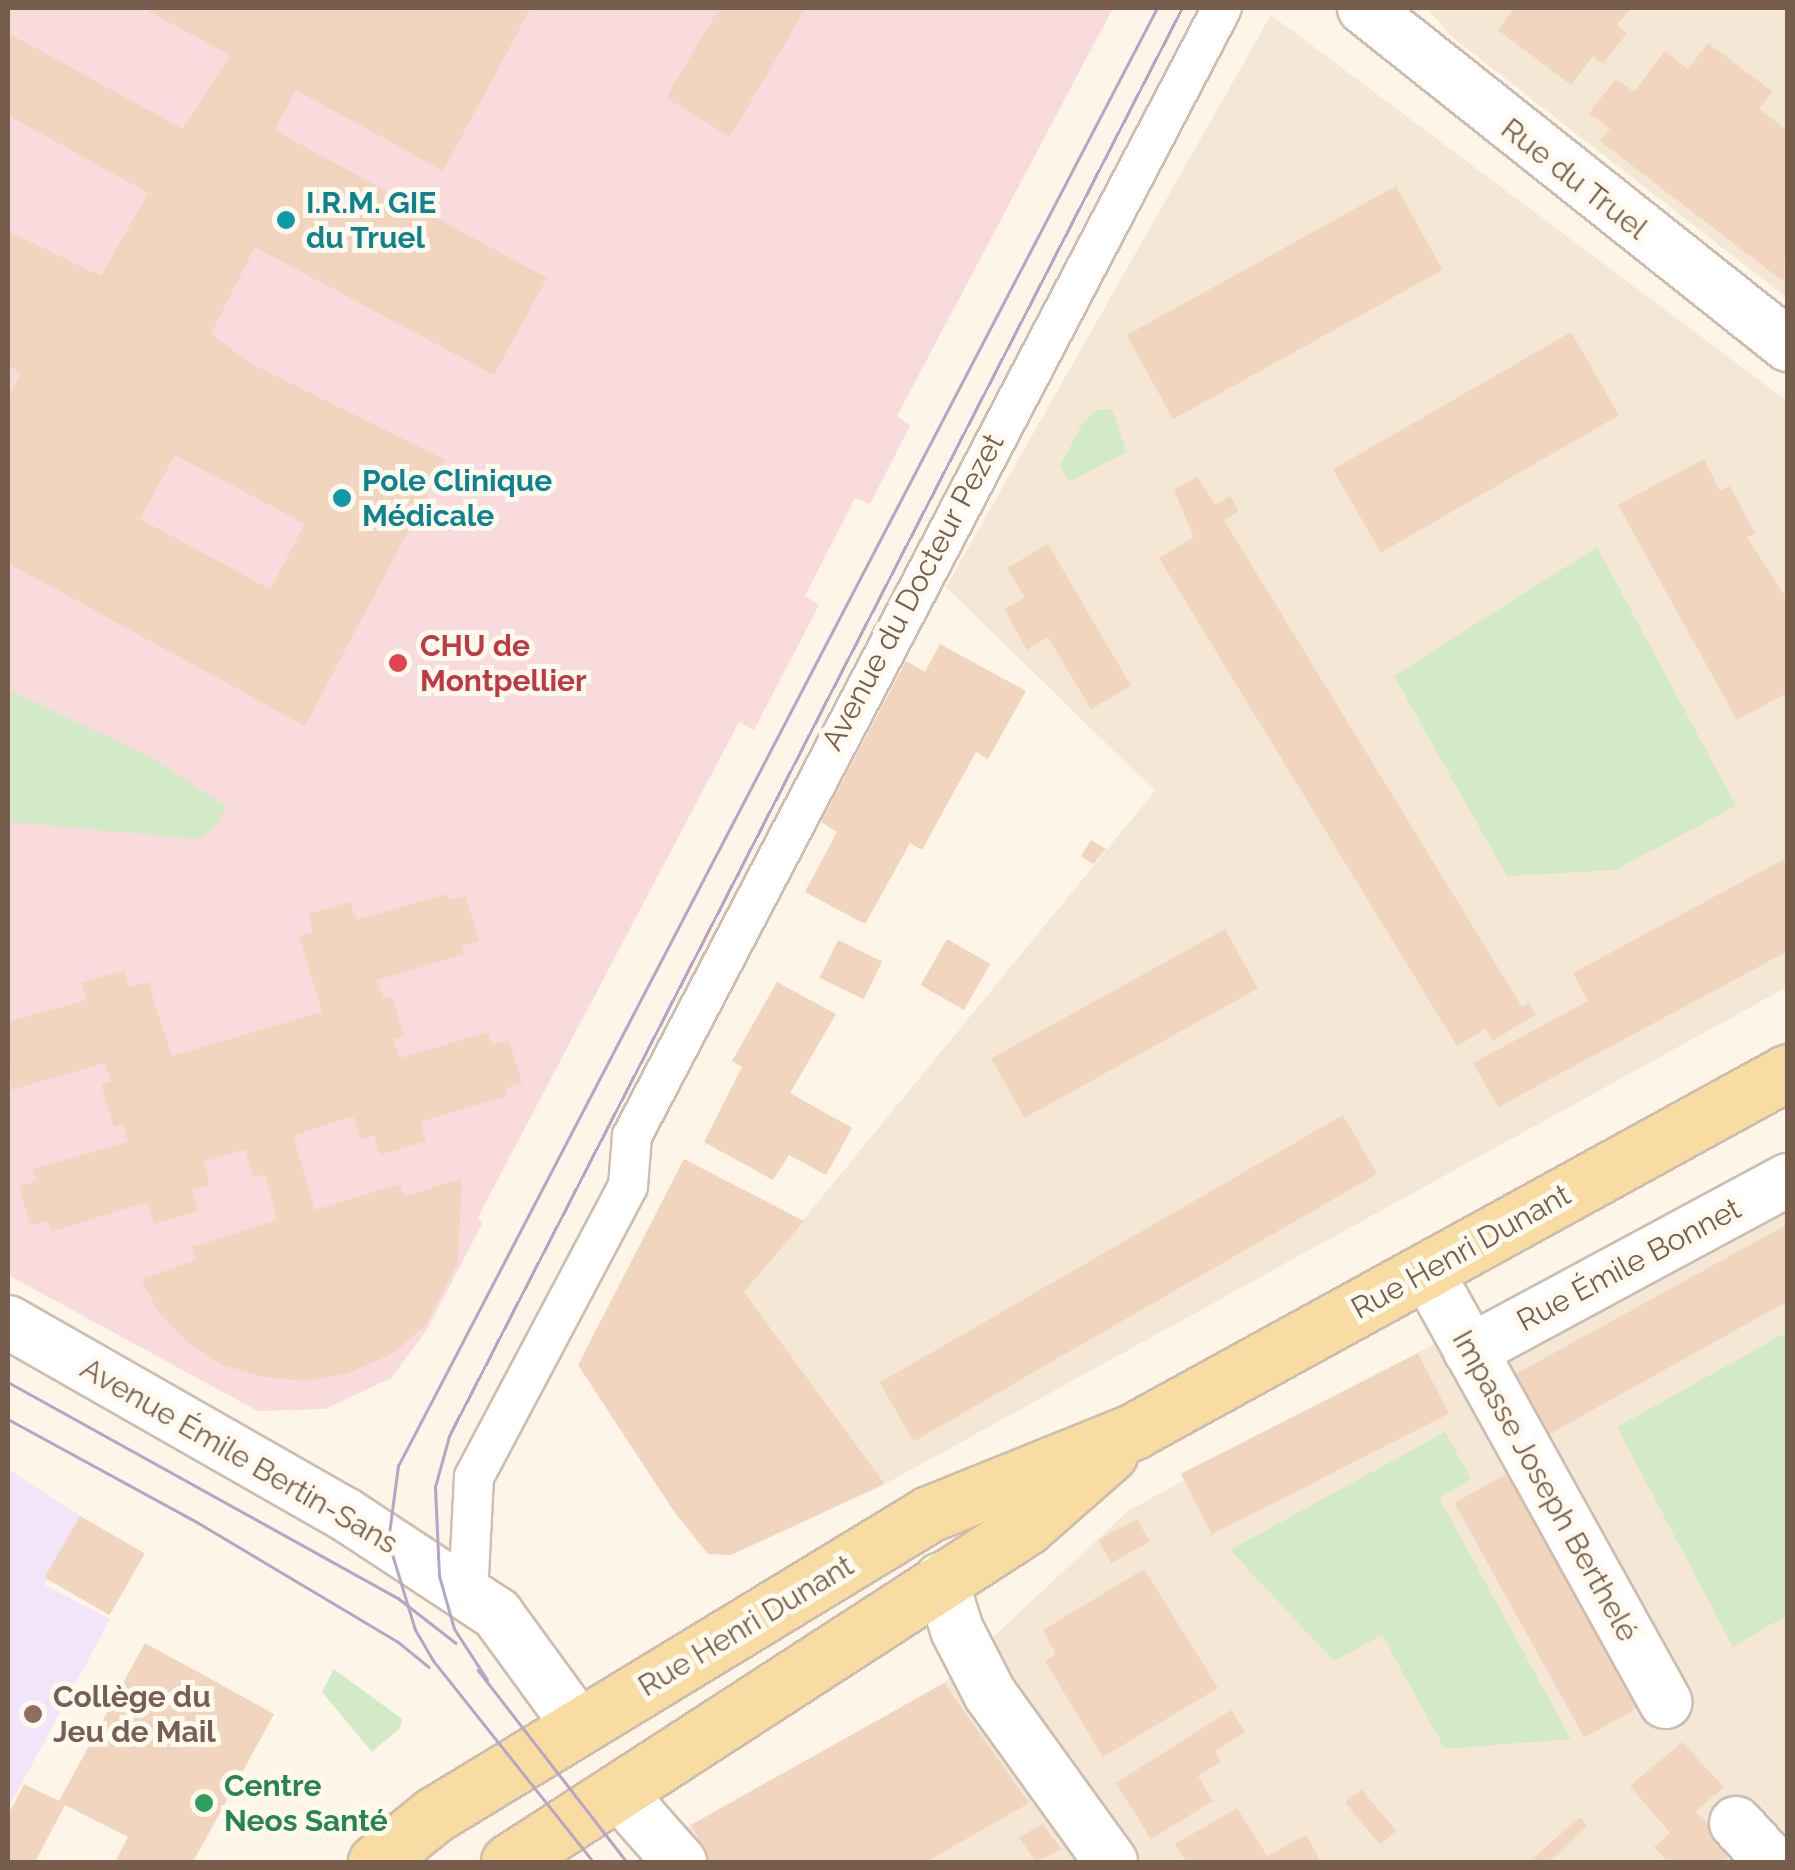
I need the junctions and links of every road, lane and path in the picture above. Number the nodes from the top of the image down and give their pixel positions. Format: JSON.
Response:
{"nodes":[{"id":1,"x":1222,"y":8,"type":"edge"},
{"id":2,"x":1364,"y":8,"type":"edge"},
{"id":3,"x":1788,"y":346,"type":"edge"},
{"id":4,"x":1788,"y":1072,"type":"edge"},
{"id":5,"x":1788,"y":1180,"type":"edge"},
{"id":6,"x":1426,"y":1270,"type":"junction"},
{"id":7,"x":8,"y":1322,"type":"edge"},
{"id":8,"x":1470,"y":1350,"type":"junction"},
{"id":9,"x":1134,"y":1431,"type":"junction"},
{"id":10,"x":941,"y":1579,"type":"junction"},
{"id":11,"x":468,"y":1595,"type":"junction"},
{"id":12,"x":1665,"y":1702,"type":"dead end"},
{"id":13,"x":578,"y":1725,"type":"junction"},
{"id":14,"x":618,"y":1792,"type":"junction"},
{"id":15,"x":1736,"y":1823,"type":"dead end"},
{"id":16,"x":387,"y":1856,"type":"edge"},
{"id":17,"x":523,"y":1858,"type":"edge"},
{"id":18,"x":680,"y":1862,"type":"edge"},
{"id":19,"x":1110,"y":1862,"type":"edge"},
{"id":20,"x":1772,"y":1862,"type":"edge"}],
"edges":[{"from":1,"to":11,"type":"street","name":"Avenue du Docteur Pezet"},
{"from":2,"to":3,"type":"street","name":"Rue du Truel"},
{"from":4,"to":6,"type":"main road","name":"Rue Henri Dunant"},
{"from":5,"to":8,"type":"street","name":"Rue Émile Bonnet"},
{"from":6,"to":8,"type":"street","name":"Impasse Joseph Berthelé"},
{"from":6,"to":9,"type":"main road","name":"Rue Henri Dunant"},
{"from":7,"to":11,"type":"street","name":"Avenue Émile Bertin-Sans"},
{"from":8,"to":12,"type":"street","name":"Impasse Joseph Berthelé"},
{"from":9,"to":10,"type":"main road","name":"Rue Henri Dunant"},
{"from":9,"to":13,"type":"main road","name":"Rue Henri Dunant"},
{"from":10,"to":14,"type":"main road","name":"Rue Henri Dunant"},
{"from":10,"to":19,"type":"street"},
{"from":11,"to":13,"type":"street","name":"Avenue Émile Bertin-Sans"},
{"from":13,"to":14,"type":"main road"},
{"from":13,"to":16,"type":"main road","name":"Rue Henri Dunant"},
{"from":13,"to":17,"type":"main road"},
{"from":14,"to":17,"type":"main road","name":"Rue Henri Dunant"},
{"from":14,"to":18,"type":"street"},
{"from":15,"to":20,"type":"street"}]}
